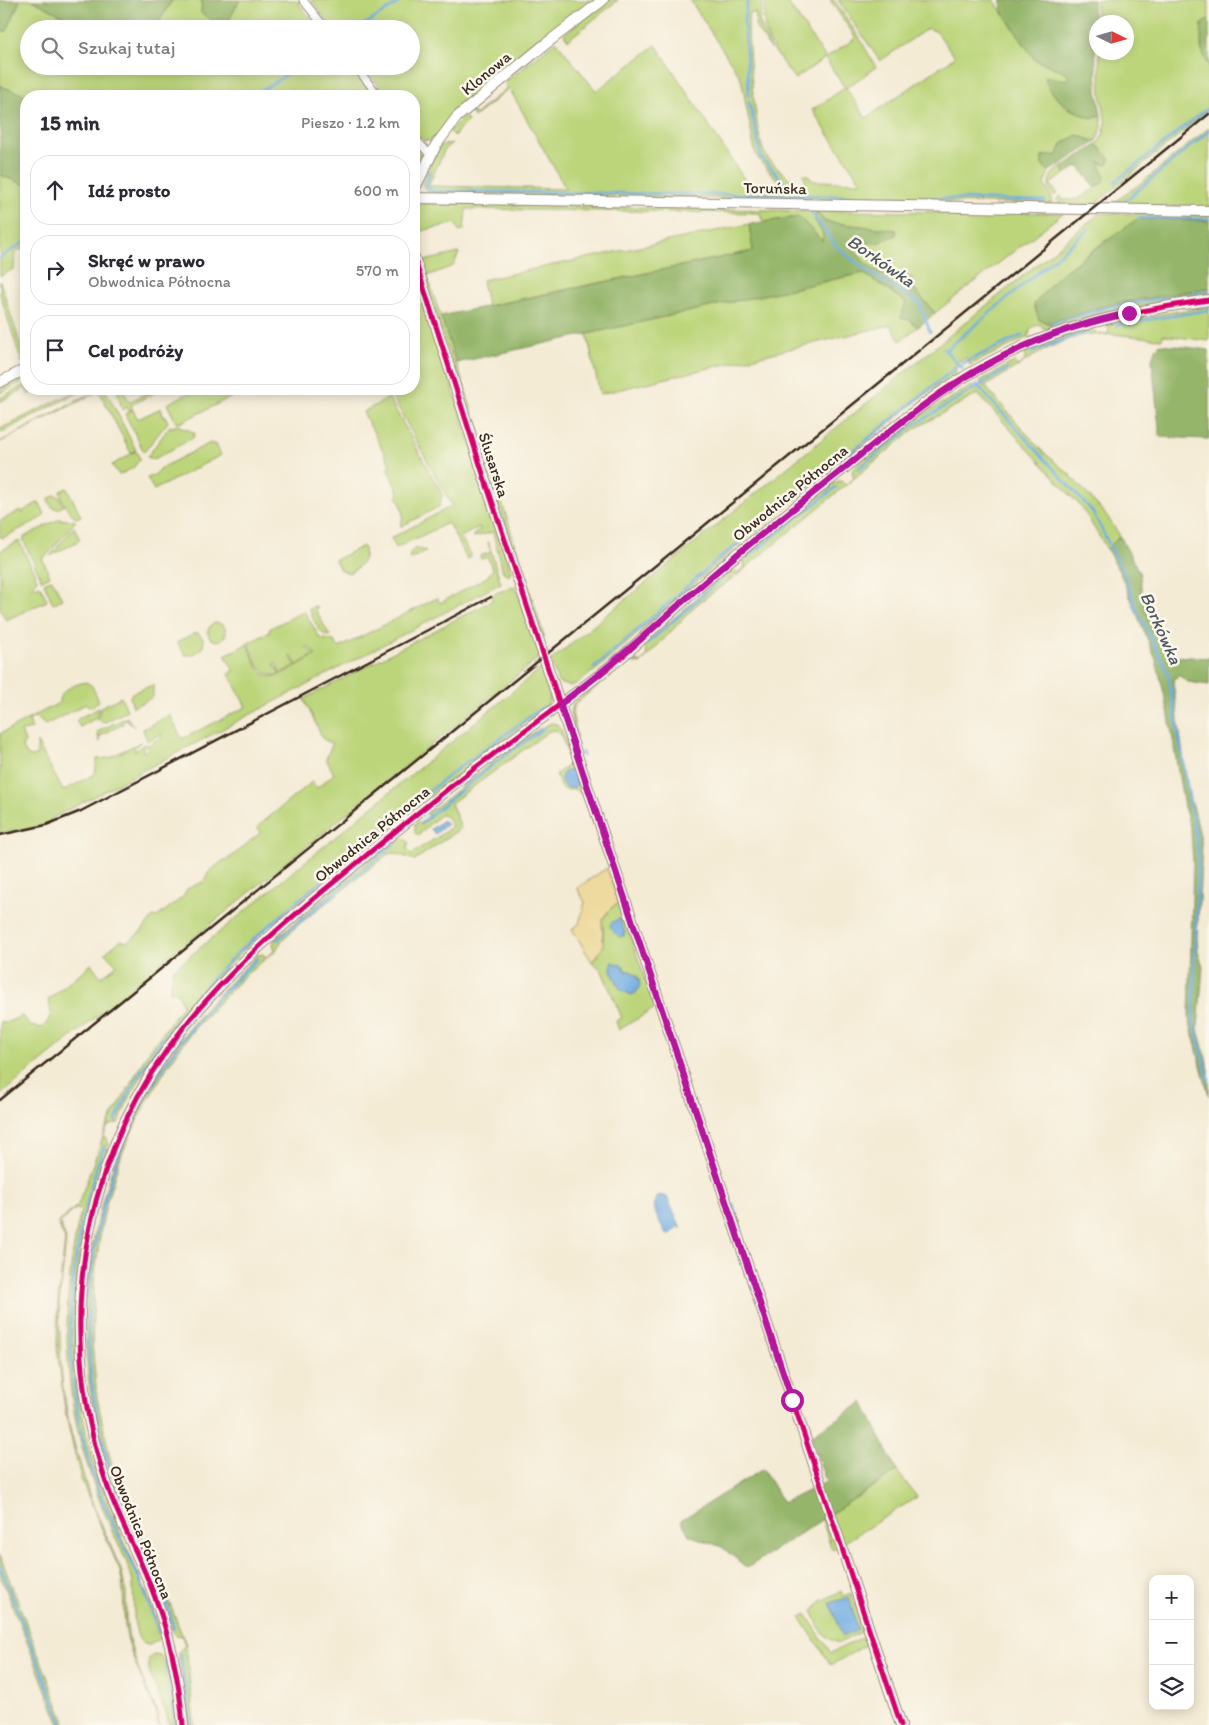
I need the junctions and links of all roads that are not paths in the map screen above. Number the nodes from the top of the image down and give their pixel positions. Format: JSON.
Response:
{"nodes":[{"id":1,"x":304,"y":0,"type":"edge"},
{"id":2,"x":603,"y":0,"type":"edge"},
{"id":3,"x":319,"y":20,"type":"edge"},
{"id":4,"x":362,"y":75,"type":"edge"},
{"id":5,"x":374,"y":90,"type":"edge"},
{"id":6,"x":420,"y":144,"type":"edge"},
{"id":7,"x":430,"y":155,"type":"junction"},
{"id":8,"x":420,"y":177,"type":"edge"},
{"id":9,"x":420,"y":198,"type":"edge"},
{"id":10,"x":1209,"y":211,"type":"edge"},
{"id":11,"x":420,"y":275,"type":"edge"},
{"id":12,"x":1209,"y":300,"type":"edge"},
{"id":13,"x":20,"y":372,"type":"edge"},
{"id":14,"x":0,"y":382,"type":"edge"},
{"id":15,"x":560,"y":704,"type":"junction"},
{"id":16,"x":183,"y":1725,"type":"edge"},
{"id":17,"x":900,"y":1725,"type":"edge"}],
"edges":[{"from":1,"to":3,"type":"street"},
{"from":2,"to":7,"type":"street","name":"Klonowa"},
{"from":4,"to":5,"type":"street"},
{"from":6,"to":7,"type":"street"},
{"from":7,"to":8,"type":"street","name":"Klonowa"},
{"from":9,"to":10,"type":"street","name":"Toruńska"},
{"from":11,"to":15,"type":"street","name":"Ślusarska"},
{"from":12,"to":15,"type":"street","name":"Obwodnica Północna"},
{"from":13,"to":14,"type":"street"},
{"from":15,"to":16,"type":"street","name":"Obwodnica Północna"},
{"from":15,"to":17,"type":"street","name":"Ślusarska"}]}
